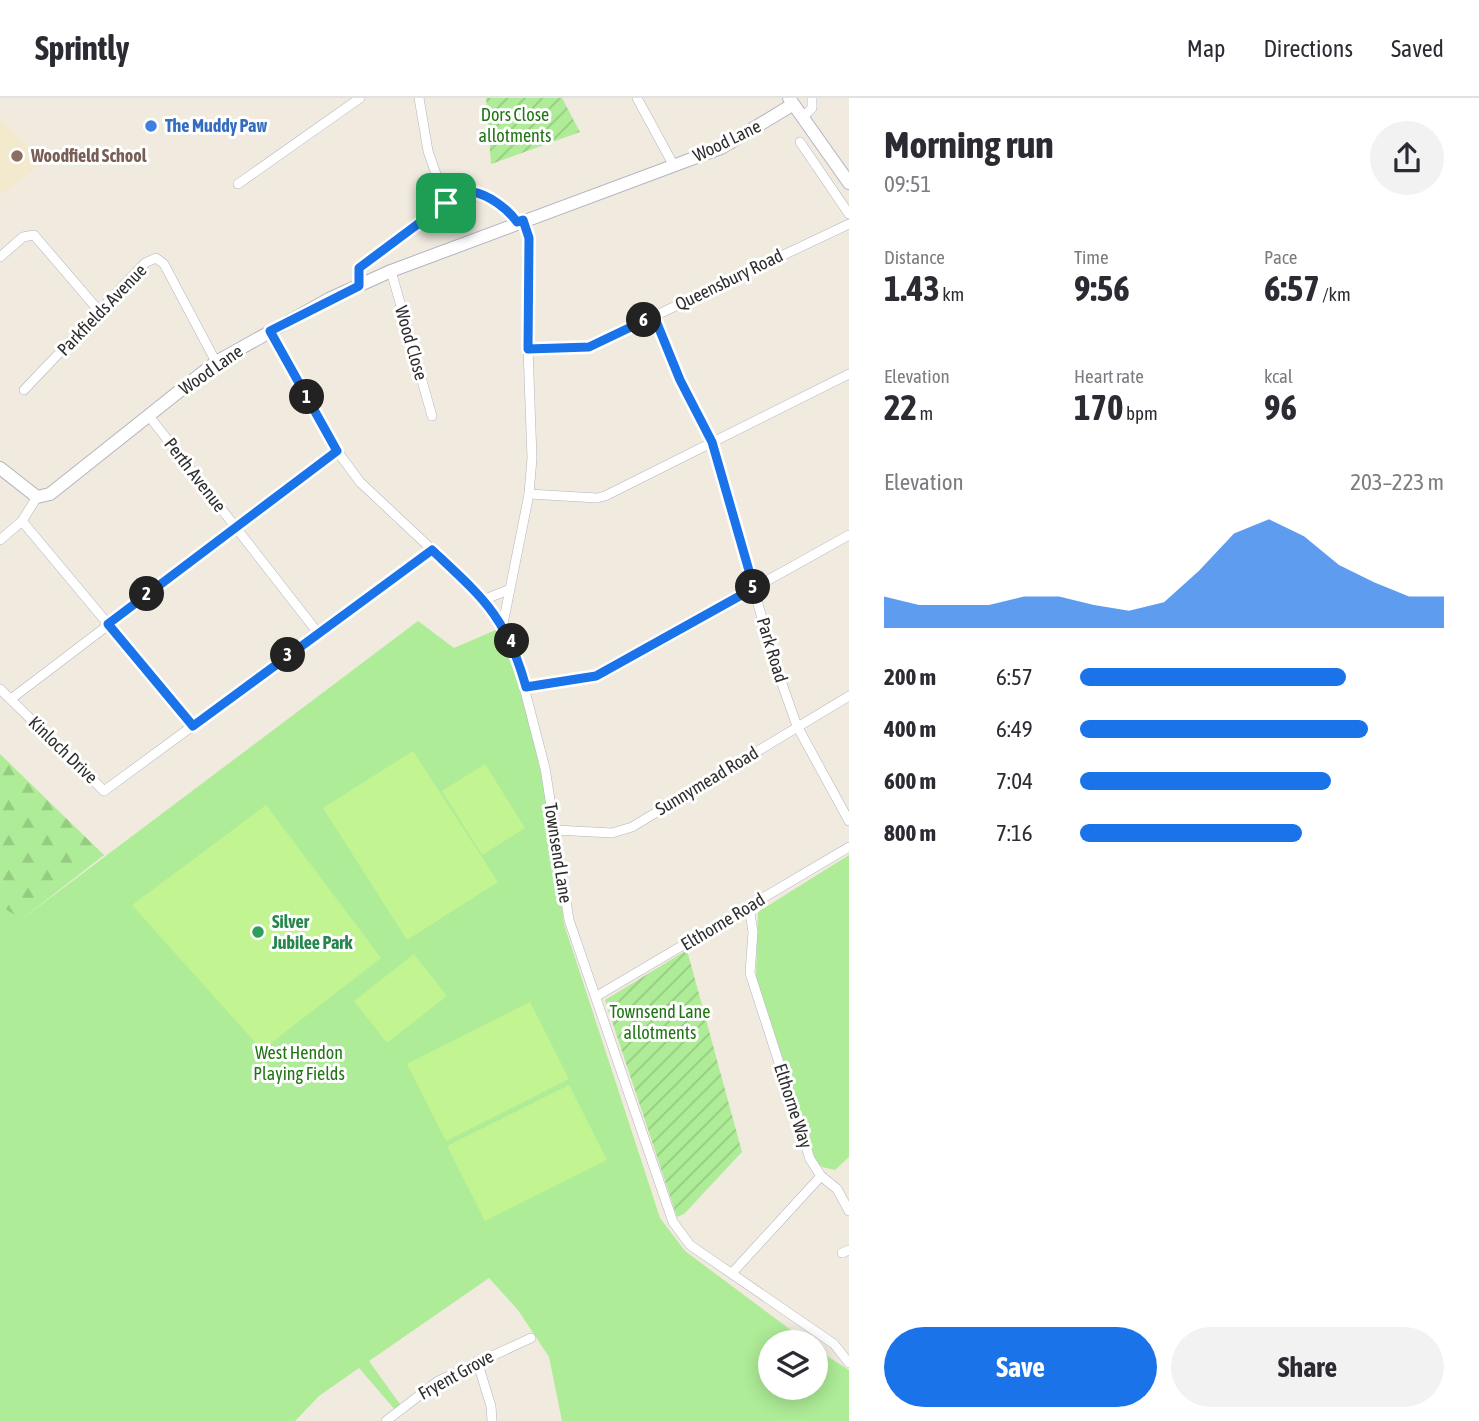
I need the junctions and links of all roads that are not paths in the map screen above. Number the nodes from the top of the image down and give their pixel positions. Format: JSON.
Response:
{"nodes":[{"id":1,"x":360,"y":98,"type":"edge"},
{"id":2,"x":419,"y":98,"type":"edge"},
{"id":3,"x":637,"y":98,"type":"edge"},
{"id":4,"x":813,"y":98,"type":"edge"},
{"id":5,"x":790,"y":102,"type":"edge"},
{"id":6,"x":803,"y":117,"type":"junction"},
{"id":7,"x":800,"y":142,"type":"dead end"},
{"id":8,"x":674,"y":166,"type":"junction"},
{"id":9,"x":844,"y":167,"type":"edge"},
{"id":10,"x":849,"y":183,"type":"edge"},
{"id":11,"x":238,"y":184,"type":"dead end"},
{"id":12,"x":446,"y":203,"type":"junction"},
{"id":13,"x":849,"y":215,"type":"edge"},
{"id":14,"x":520,"y":221,"type":"junction"},
{"id":15,"x":849,"y":223,"type":"edge"},
{"id":16,"x":0,"y":257,"type":"edge"},
{"id":17,"x":391,"y":271,"type":"junction"},
{"id":18,"x":359,"y":286,"type":"junction"},
{"id":19,"x":100,"y":312,"type":"junction"},
{"id":20,"x":654,"y":316,"type":"junction"},
{"id":21,"x":270,"y":331,"type":"junction"},
{"id":22,"x":528,"y":349,"type":"junction"},
{"id":23,"x":216,"y":362,"type":"junction"},
{"id":24,"x":849,"y":374,"type":"edge"},
{"id":25,"x":24,"y":390,"type":"dead end"},
{"id":26,"x":149,"y":416,"type":"junction"},
{"id":27,"x":432,"y":416,"type":"dead end"},
{"id":28,"x":712,"y":442,"type":"junction"},
{"id":29,"x":337,"y":451,"type":"junction"},
{"id":30,"x":0,"y":468,"type":"edge"},
{"id":31,"x":529,"y":494,"type":"junction"},
{"id":32,"x":37,"y":497,"type":"junction"},
{"id":33,"x":22,"y":521,"type":"junction"},
{"id":34,"x":236,"y":527,"type":"junction"},
{"id":35,"x":849,"y":535,"type":"edge"},
{"id":36,"x":0,"y":540,"type":"edge"},
{"id":37,"x":432,"y":550,"type":"junction"},
{"id":38,"x":754,"y":588,"type":"junction"},
{"id":39,"x":508,"y":590,"type":"junction"},
{"id":40,"x":484,"y":600,"type":"junction"},
{"id":41,"x":108,"y":624,"type":"junction"},
{"id":42,"x":503,"y":624,"type":"junction"},
{"id":43,"x":318,"y":633,"type":"junction"},
{"id":44,"x":526,"y":687,"type":"junction"},
{"id":45,"x":0,"y":689,"type":"edge"},
{"id":46,"x":849,"y":696,"type":"edge"},
{"id":47,"x":10,"y":699,"type":"junction"},
{"id":48,"x":193,"y":726,"type":"junction"},
{"id":49,"x":797,"y":726,"type":"junction"},
{"id":50,"x":849,"y":821,"type":"edge"},
{"id":51,"x":555,"y":830,"type":"junction"},
{"id":52,"x":849,"y":847,"type":"edge"},
{"id":53,"x":749,"y":907,"type":"junction"},
{"id":54,"x":597,"y":996,"type":"junction"},
{"id":55,"x":821,"y":1176,"type":"junction"},
{"id":56,"x":849,"y":1211,"type":"edge"},
{"id":57,"x":733,"y":1272,"type":"junction"},
{"id":58,"x":531,"y":1338,"type":"dead end"},
{"id":59,"x":477,"y":1361,"type":"junction"},
{"id":60,"x":849,"y":1363,"type":"edge"},
{"id":61,"x":386,"y":1421,"type":"edge"},
{"id":62,"x":492,"y":1421,"type":"edge"}],
"edges":[{"from":1,"to":11,"type":"street"},
{"from":2,"to":12,"type":"street"},
{"from":3,"to":8,"type":"street"},
{"from":4,"to":6,"type":"street"},
{"from":5,"to":6,"type":"street"},
{"from":5,"to":8,"type":"street","name":"Wood Lane"},
{"from":6,"to":9,"type":"street"},
{"from":7,"to":13,"type":"street"},
{"from":8,"to":14,"type":"street","name":"Wood Lane"},
{"from":9,"to":10,"type":"street"},
{"from":12,"to":14,"type":"street"},
{"from":12,"to":18,"type":"street"},
{"from":14,"to":17,"type":"street","name":"Wood Lane"},
{"from":14,"to":22,"type":"street"},
{"from":15,"to":20,"type":"street","name":"Queensbury Road"},
{"from":16,"to":19,"type":"street"},
{"from":17,"to":18,"type":"street","name":"Wood Lane"},
{"from":17,"to":27,"type":"street","name":"Wood Close"},
{"from":18,"to":21,"type":"street","name":"Wood Lane"},
{"from":19,"to":23,"type":"street","name":"Parkfields Avenue"},
{"from":19,"to":25,"type":"street","name":"Parkfields Avenue"},
{"from":20,"to":22,"type":"street","name":"Queensbury Road"},
{"from":20,"to":28,"type":"street","name":"Park Road"},
{"from":21,"to":23,"type":"street","name":"Wood Lane"},
{"from":21,"to":29,"type":"street","name":"Townsend Lane"},
{"from":22,"to":31,"type":"street"},
{"from":23,"to":26,"type":"street","name":"Wood Lane"},
{"from":24,"to":28,"type":"street"},
{"from":26,"to":32,"type":"street","name":"Wood Lane"},
{"from":26,"to":34,"type":"street","name":"Perth Avenue"},
{"from":28,"to":31,"type":"street"},
{"from":28,"to":38,"type":"street","name":"Park Road"},
{"from":29,"to":34,"type":"street"},
{"from":29,"to":37,"type":"street","name":"Townsend Lane"},
{"from":30,"to":32,"type":"street"},
{"from":31,"to":39,"type":"street"},
{"from":32,"to":33,"type":"street"},
{"from":33,"to":36,"type":"street"},
{"from":33,"to":41,"type":"street"},
{"from":34,"to":41,"type":"street"},
{"from":34,"to":43,"type":"street","name":"Perth Avenue"},
{"from":35,"to":38,"type":"street"},
{"from":37,"to":40,"type":"street","name":"Townsend Lane"},
{"from":37,"to":43,"type":"street","name":"Kinloch Drive"},
{"from":38,"to":44,"type":"street"},
{"from":38,"to":49,"type":"street","name":"Park Road"},
{"from":39,"to":40,"type":"street"},
{"from":39,"to":42,"type":"street"},
{"from":40,"to":42,"type":"street","name":"Townsend Lane"},
{"from":41,"to":47,"type":"street"},
{"from":41,"to":48,"type":"street"},
{"from":42,"to":44,"type":"street","name":"Townsend Lane"},
{"from":43,"to":48,"type":"street","name":"Kinloch Drive"},
{"from":44,"to":51,"type":"street","name":"Townsend Lane"},
{"from":45,"to":47,"type":"street","name":"Kinloch Drive"},
{"from":46,"to":49,"type":"street","name":"Sunnymead Road"},
{"from":47,"to":48,"type":"street","name":"Kinloch Drive"},
{"from":49,"to":50,"type":"street","name":"Park Road"},
{"from":49,"to":51,"type":"street","name":"Sunnymead Road"},
{"from":51,"to":54,"type":"street","name":"Townsend Lane"},
{"from":52,"to":53,"type":"street","name":"Elthorne Road"},
{"from":53,"to":54,"type":"street","name":"Elthorne Road"},
{"from":53,"to":55,"type":"street","name":"Elthorne Way"},
{"from":54,"to":57,"type":"street","name":"Townsend Lane"},
{"from":55,"to":56,"type":"street","name":"Elthorne Way"},
{"from":55,"to":57,"type":"street"},
{"from":57,"to":60,"type":"street","name":"Townsend Lane"},
{"from":58,"to":59,"type":"street","name":"Fryent Grove"},
{"from":59,"to":61,"type":"street","name":"Fryent Grove"},
{"from":59,"to":62,"type":"street"}]}
